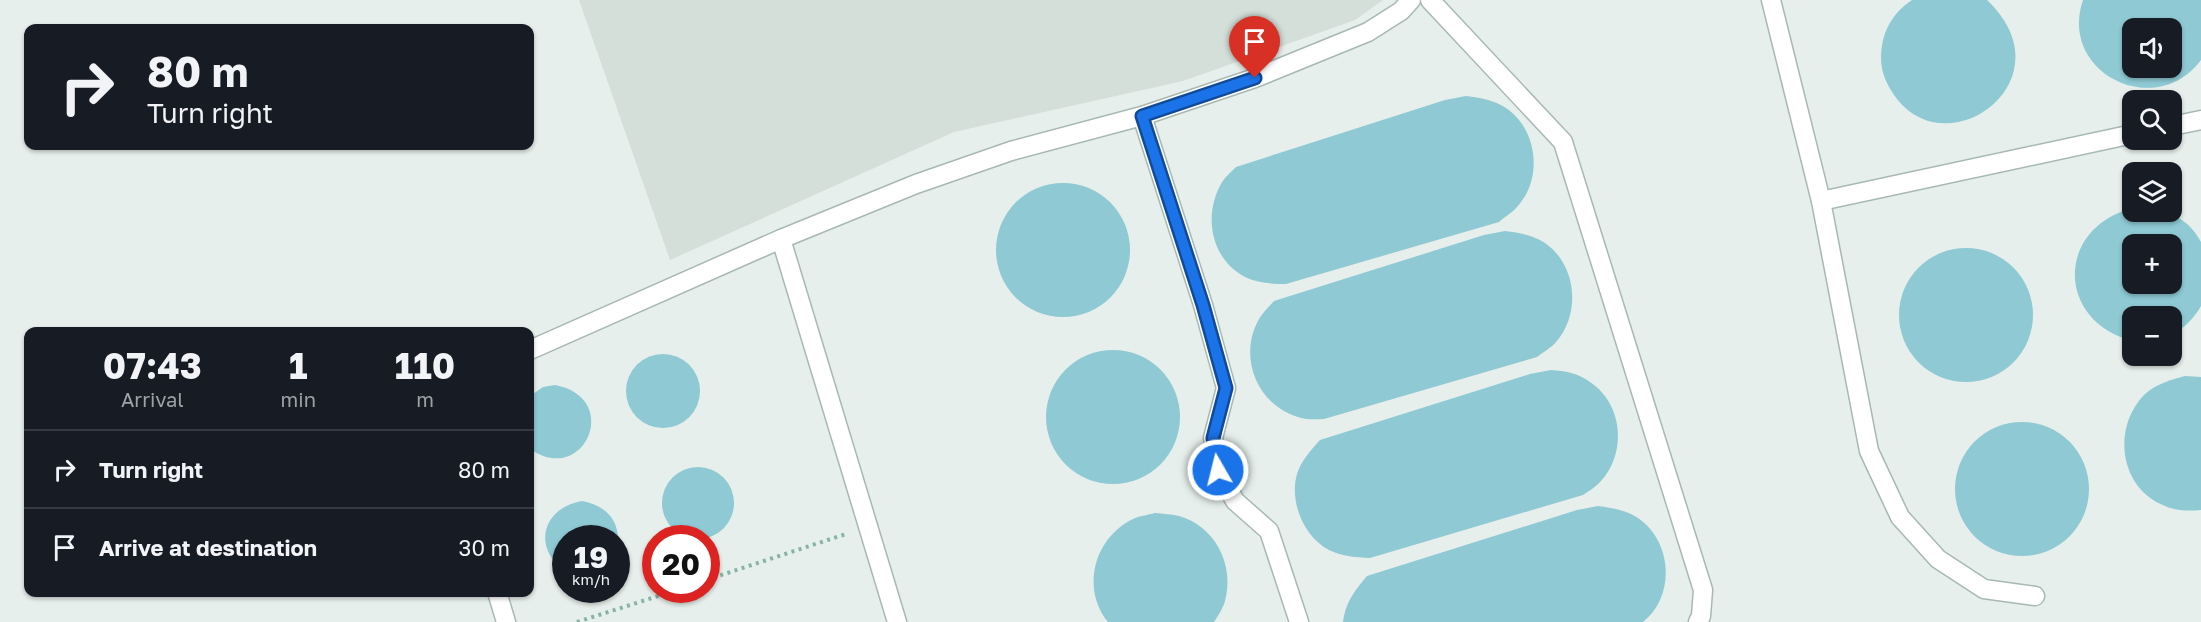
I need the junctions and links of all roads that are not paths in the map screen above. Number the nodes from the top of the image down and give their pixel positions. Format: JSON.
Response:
{"nodes":[{"id":1,"x":1411,"y":0,"type":"edge"},
{"id":2,"x":1430,"y":0,"type":"edge"},
{"id":3,"x":1771,"y":0,"type":"edge"},
{"id":4,"x":1142,"y":116,"type":"junction"},
{"id":5,"x":2201,"y":120,"type":"edge"},
{"id":6,"x":2182,"y":124,"type":"edge"},
{"id":7,"x":2122,"y":136,"type":"edge"},
{"id":8,"x":1821,"y":201,"type":"junction"},
{"id":9,"x":781,"y":239,"type":"junction"},
{"id":10,"x":534,"y":348,"type":"edge"},
{"id":11,"x":2035,"y":596,"type":"dead end"},
{"id":12,"x":498,"y":597,"type":"edge"},
{"id":13,"x":506,"y":622,"type":"edge"},
{"id":14,"x":897,"y":622,"type":"edge"},
{"id":15,"x":1299,"y":622,"type":"edge"},
{"id":16,"x":1698,"y":622,"type":"edge"}],
"edges":[{"from":1,"to":4,"type":"lane"},
{"from":2,"to":16,"type":"lane"},
{"from":3,"to":8,"type":"lane"},
{"from":4,"to":9,"type":"lane"},
{"from":4,"to":15,"type":"lane"},
{"from":5,"to":6,"type":"lane"},
{"from":7,"to":8,"type":"lane"},
{"from":8,"to":11,"type":"lane"},
{"from":9,"to":10,"type":"lane"},
{"from":9,"to":14,"type":"lane"},
{"from":12,"to":13,"type":"lane"}]}
